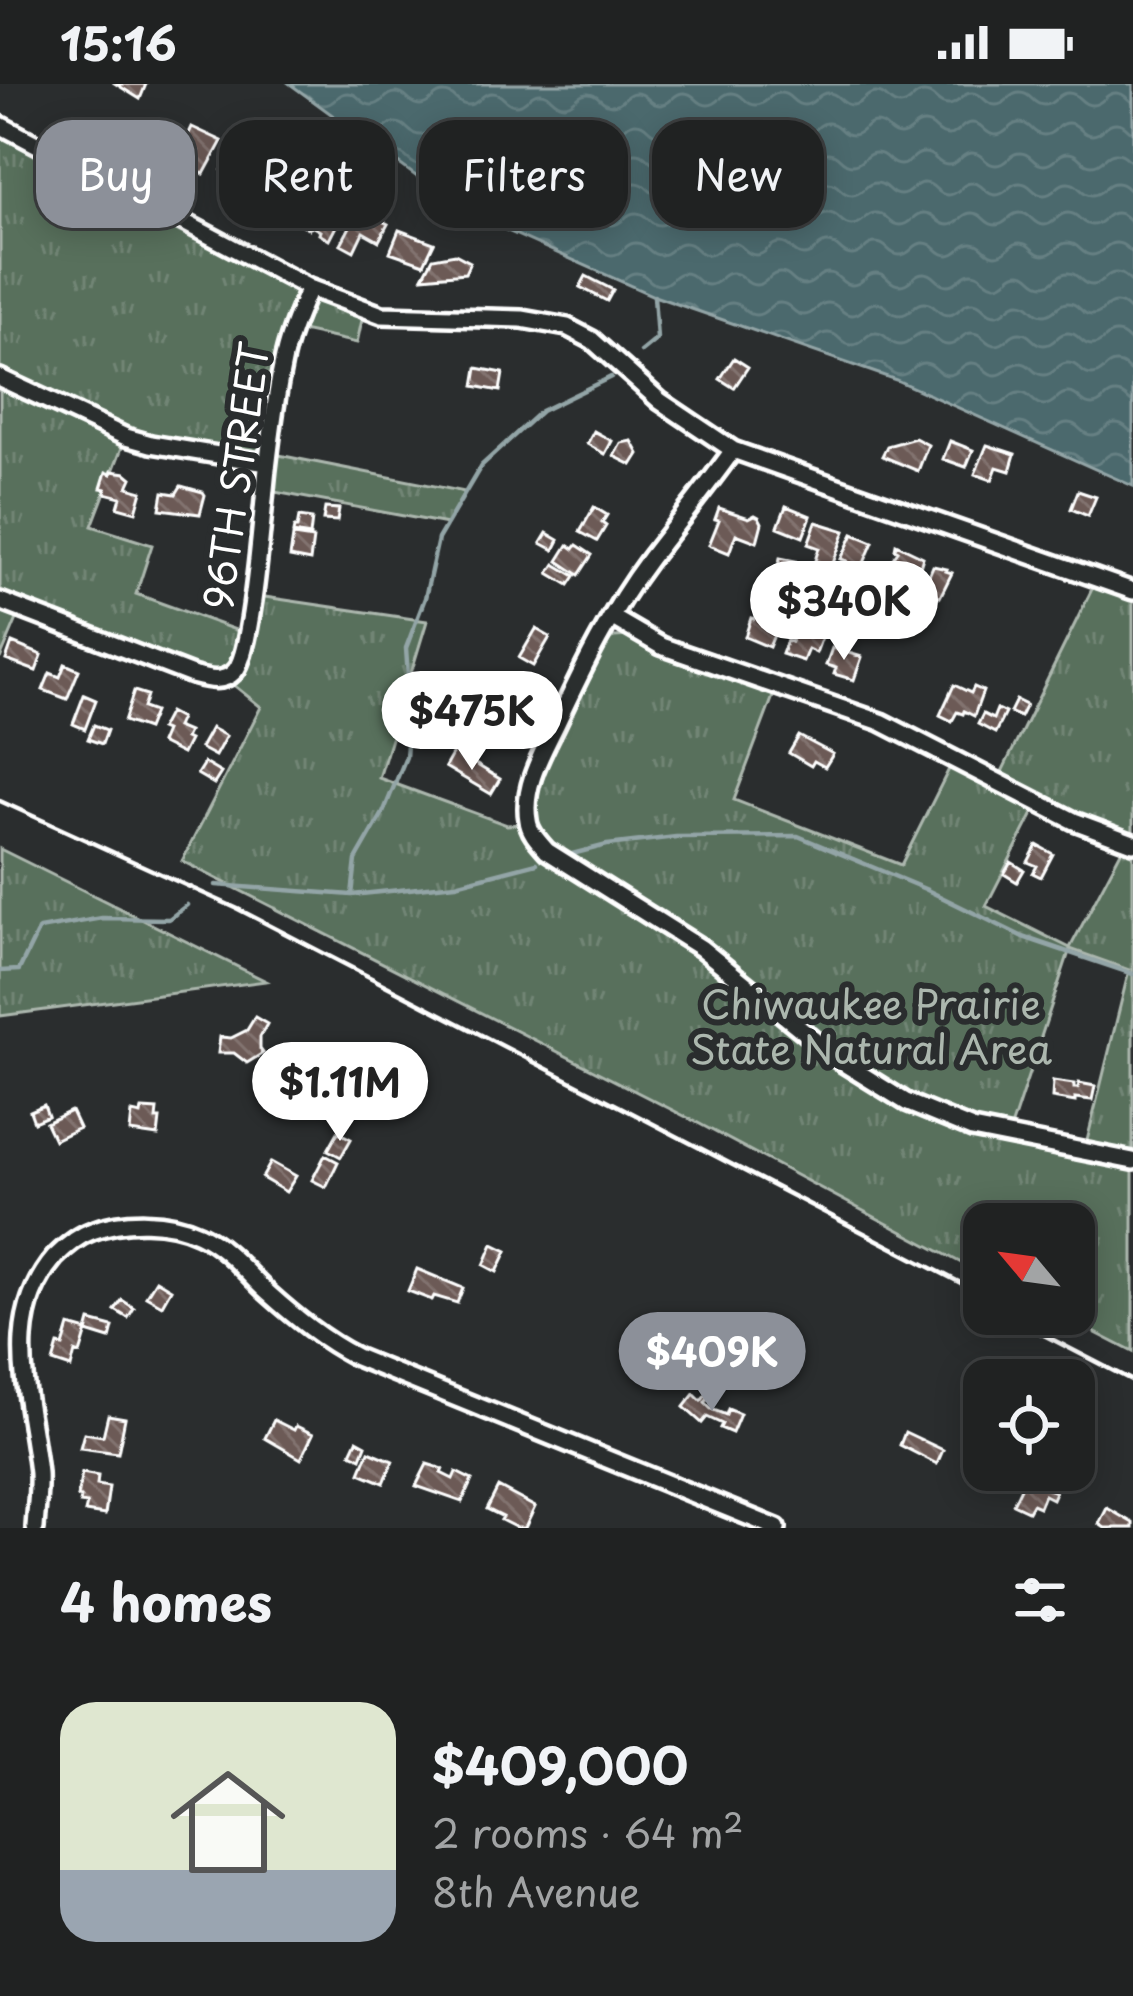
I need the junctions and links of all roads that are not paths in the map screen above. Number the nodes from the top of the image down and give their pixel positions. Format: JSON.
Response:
{"nodes":[{"id":1,"x":0,"y":124,"type":"edge"},
{"id":2,"x":309,"y":288,"type":"junction"},
{"id":3,"x":0,"y":378,"type":"edge"},
{"id":4,"x":733,"y":450,"type":"junction"},
{"id":5,"x":267,"y":464,"type":"junction"},
{"id":6,"x":1133,"y":591,"type":"edge"},
{"id":7,"x":0,"y":601,"type":"edge"},
{"id":8,"x":613,"y":618,"type":"junction"},
{"id":9,"x":1133,"y":844,"type":"edge"},
{"id":10,"x":1133,"y":1161,"type":"edge"},
{"id":11,"x":35,"y":1528,"type":"edge"},
{"id":12,"x":777,"y":1528,"type":"edge"}],
"edges":[{"from":1,"to":2,"type":"street"},
{"from":2,"to":4,"type":"street"},
{"from":2,"to":5,"type":"street","name":"96TH STREET"},
{"from":3,"to":5,"type":"street"},
{"from":4,"to":6,"type":"street"},
{"from":4,"to":8,"type":"street"},
{"from":5,"to":7,"type":"street","name":"96TH STREET"},
{"from":8,"to":9,"type":"street"},
{"from":8,"to":10,"type":"street"},
{"from":11,"to":12,"type":"street"}]}
